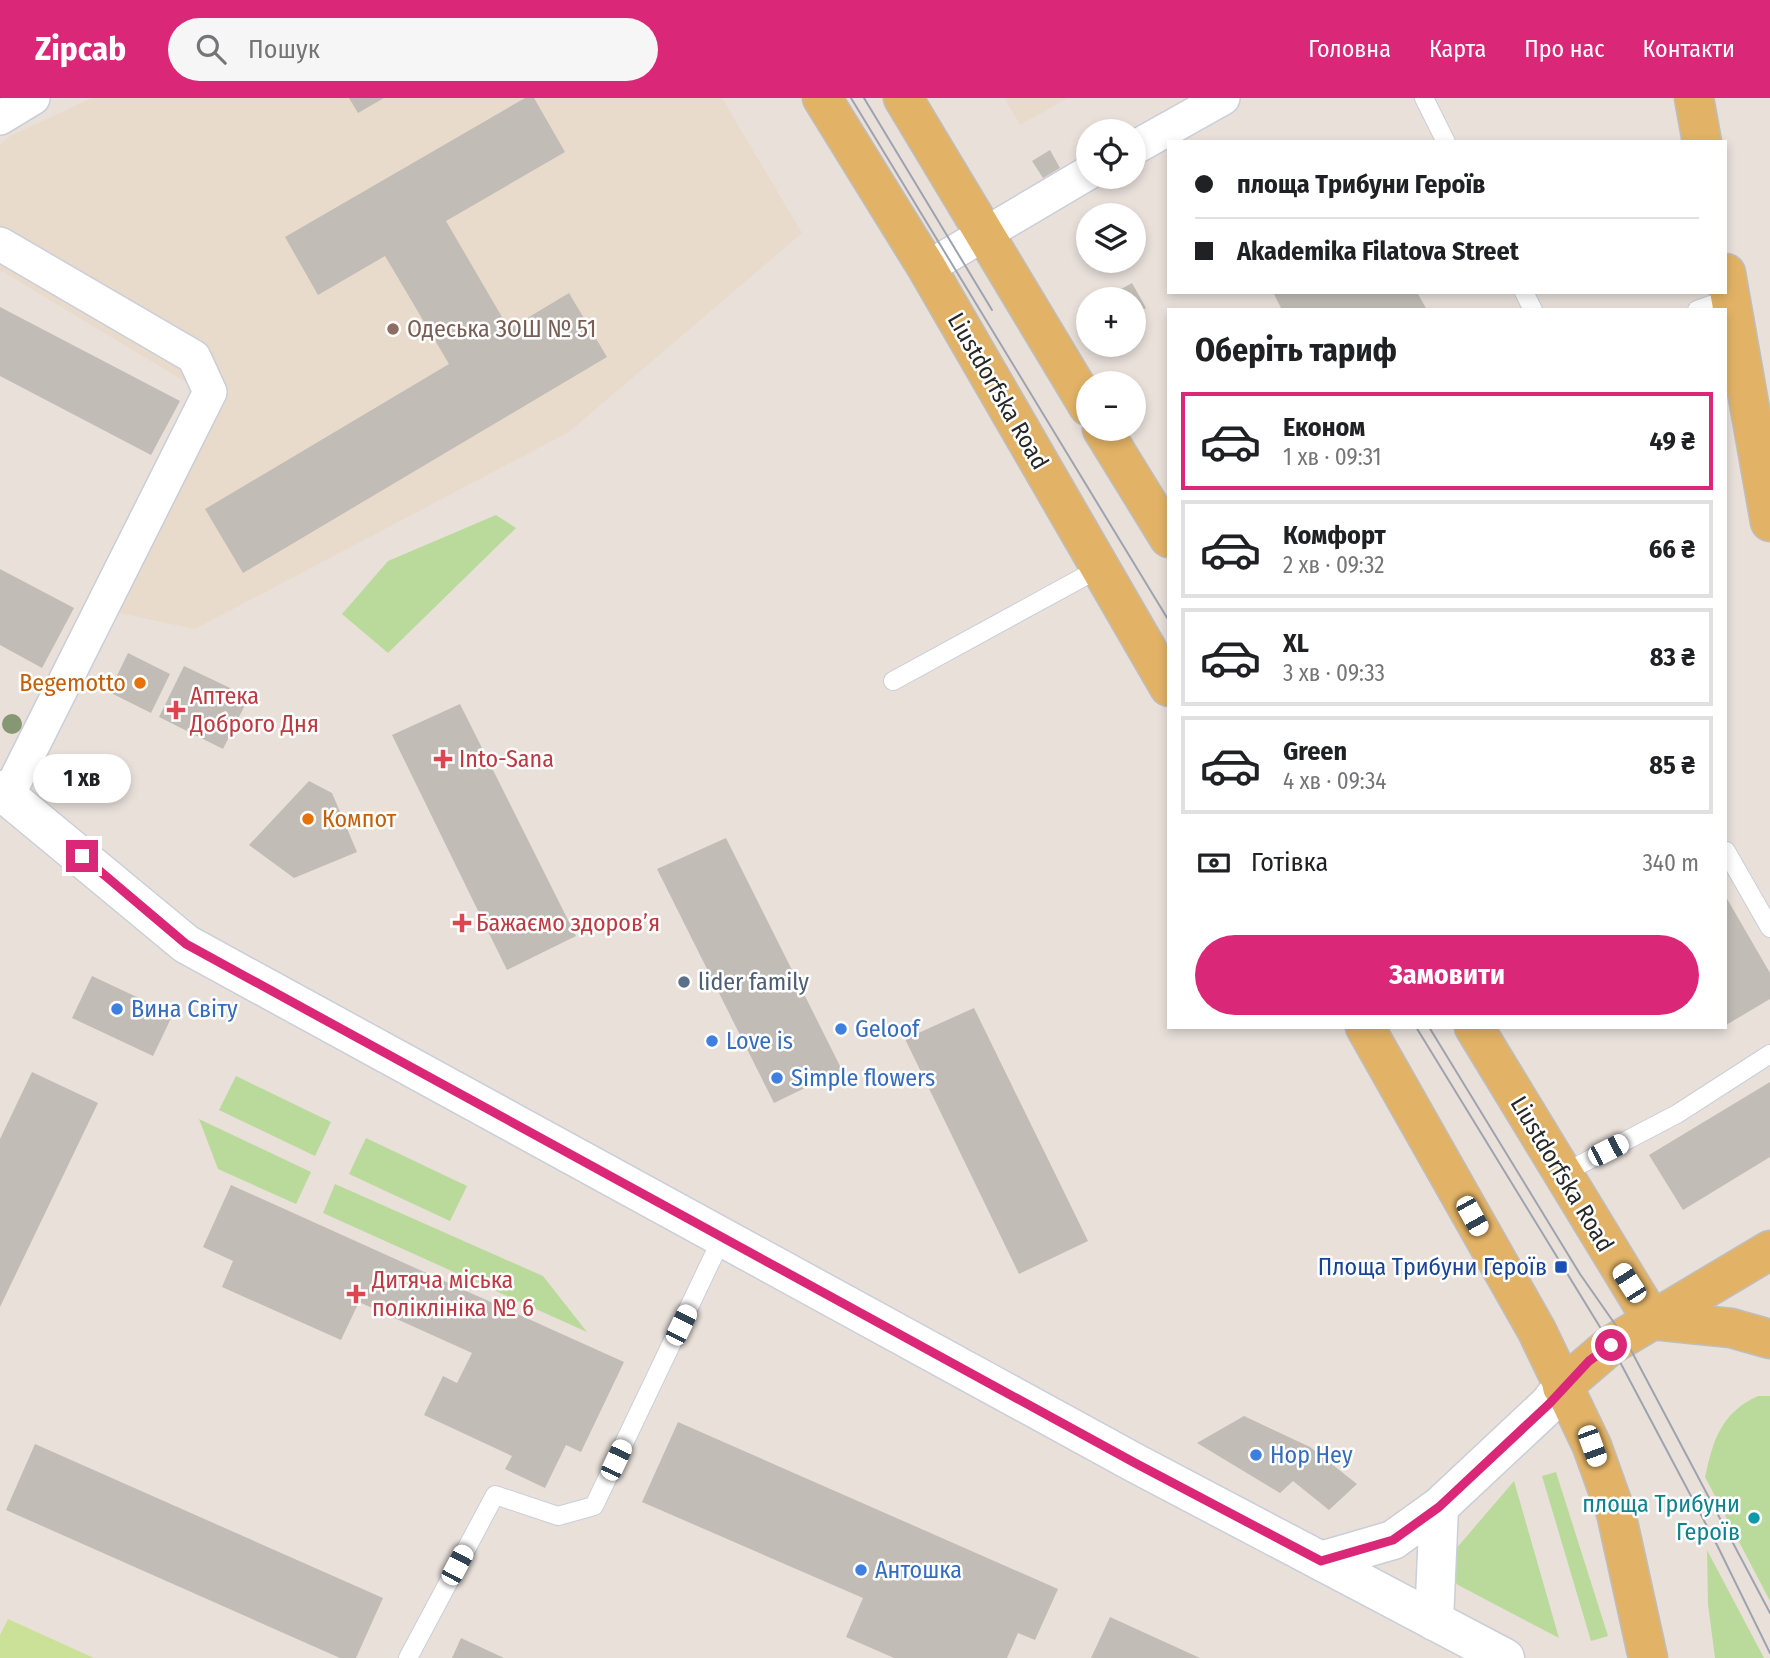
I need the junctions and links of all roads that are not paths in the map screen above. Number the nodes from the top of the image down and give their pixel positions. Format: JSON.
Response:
{"nodes":[{"id":1,"x":33,"y":98,"type":"edge"},
{"id":2,"x":822,"y":98,"type":"edge"},
{"id":3,"x":903,"y":98,"type":"edge"},
{"id":4,"x":1223,"y":98,"type":"edge"},
{"id":5,"x":1424,"y":98,"type":"edge"},
{"id":6,"x":1694,"y":98,"type":"edge"},
{"id":7,"x":0,"y":118,"type":"edge"},
{"id":8,"x":1445,"y":140,"type":"edge"},
{"id":9,"x":1702,"y":140,"type":"edge"},
{"id":10,"x":1146,"y":141,"type":"edge"},
{"id":11,"x":1076,"y":180,"type":"edge"},
{"id":12,"x":982,"y":233,"type":"junction"},
{"id":13,"x":0,"y":244,"type":"edge"},
{"id":14,"x":927,"y":268,"type":"junction"},
{"id":15,"x":1727,"y":333,"type":"edge"},
{"id":16,"x":1076,"y":386,"type":"edge"},
{"id":17,"x":1109,"y":441,"type":"edge"},
{"id":18,"x":1770,"y":518,"type":"edge"},
{"id":19,"x":1167,"y":535,"type":"edge"},
{"id":20,"x":1100,"y":568,"type":"junction"},
{"id":21,"x":893,"y":681,"type":"dead end"},
{"id":22,"x":1167,"y":684,"type":"edge"},
{"id":23,"x":4,"y":792,"type":"edge"},
{"id":24,"x":1727,"y":853,"type":"edge"},
{"id":25,"x":1770,"y":928,"type":"edge"},
{"id":26,"x":1367,"y":1029,"type":"edge"},
{"id":27,"x":1475,"y":1029,"type":"edge"},
{"id":28,"x":1770,"y":1054,"type":"edge"},
{"id":29,"x":1562,"y":1174,"type":"junction"},
{"id":30,"x":722,"y":1238,"type":"junction"},
{"id":31,"x":1770,"y":1250,"type":"edge"},
{"id":32,"x":1629,"y":1334,"type":"junction"},
{"id":33,"x":1770,"y":1339,"type":"edge"},
{"id":34,"x":1562,"y":1387,"type":"junction"},
{"id":35,"x":1439,"y":1507,"type":"junction"},
{"id":36,"x":1321,"y":1561,"type":"junction"},
{"id":37,"x":1434,"y":1620,"type":"junction"},
{"id":38,"x":408,"y":1658,"type":"edge"},
{"id":39,"x":1504,"y":1658,"type":"edge"},
{"id":40,"x":1648,"y":1658,"type":"edge"}],
"edges":[{"from":1,"to":7,"type":"street"},
{"from":2,"to":14,"type":"main road","name":"Liustdorfska Road"},
{"from":3,"to":12,"type":"main road"},
{"from":4,"to":10,"type":"street"},
{"from":5,"to":8,"type":"lane"},
{"from":6,"to":9,"type":"main road"},
{"from":11,"to":12,"type":"street"},
{"from":12,"to":14,"type":"street"},
{"from":12,"to":16,"type":"main road"},
{"from":13,"to":23,"type":"street"},
{"from":14,"to":20,"type":"main road","name":"Liustdorfska Road"},
{"from":15,"to":18,"type":"main road"},
{"from":17,"to":19,"type":"main road"},
{"from":20,"to":21,"type":"lane"},
{"from":20,"to":22,"type":"main road","name":"Liustdorfska Road"},
{"from":23,"to":30,"type":"main road"},
{"from":24,"to":25,"type":"lane"},
{"from":26,"to":34,"type":"main road"},
{"from":27,"to":29,"type":"main road","name":"Liustdorfska Road"},
{"from":28,"to":29,"type":"lane"},
{"from":29,"to":32,"type":"main road","name":"Liustdorfska Road"},
{"from":30,"to":36,"type":"main road"},
{"from":30,"to":38,"type":"lane"},
{"from":31,"to":32,"type":"main road"},
{"from":32,"to":33,"type":"main road"},
{"from":32,"to":34,"type":"main road"},
{"from":34,"to":35,"type":"main road"},
{"from":34,"to":40,"type":"main road"},
{"from":35,"to":36,"type":"main road"},
{"from":35,"to":37,"type":"main road"},
{"from":36,"to":37,"type":"main road"},
{"from":37,"to":39,"type":"main road"}]}
